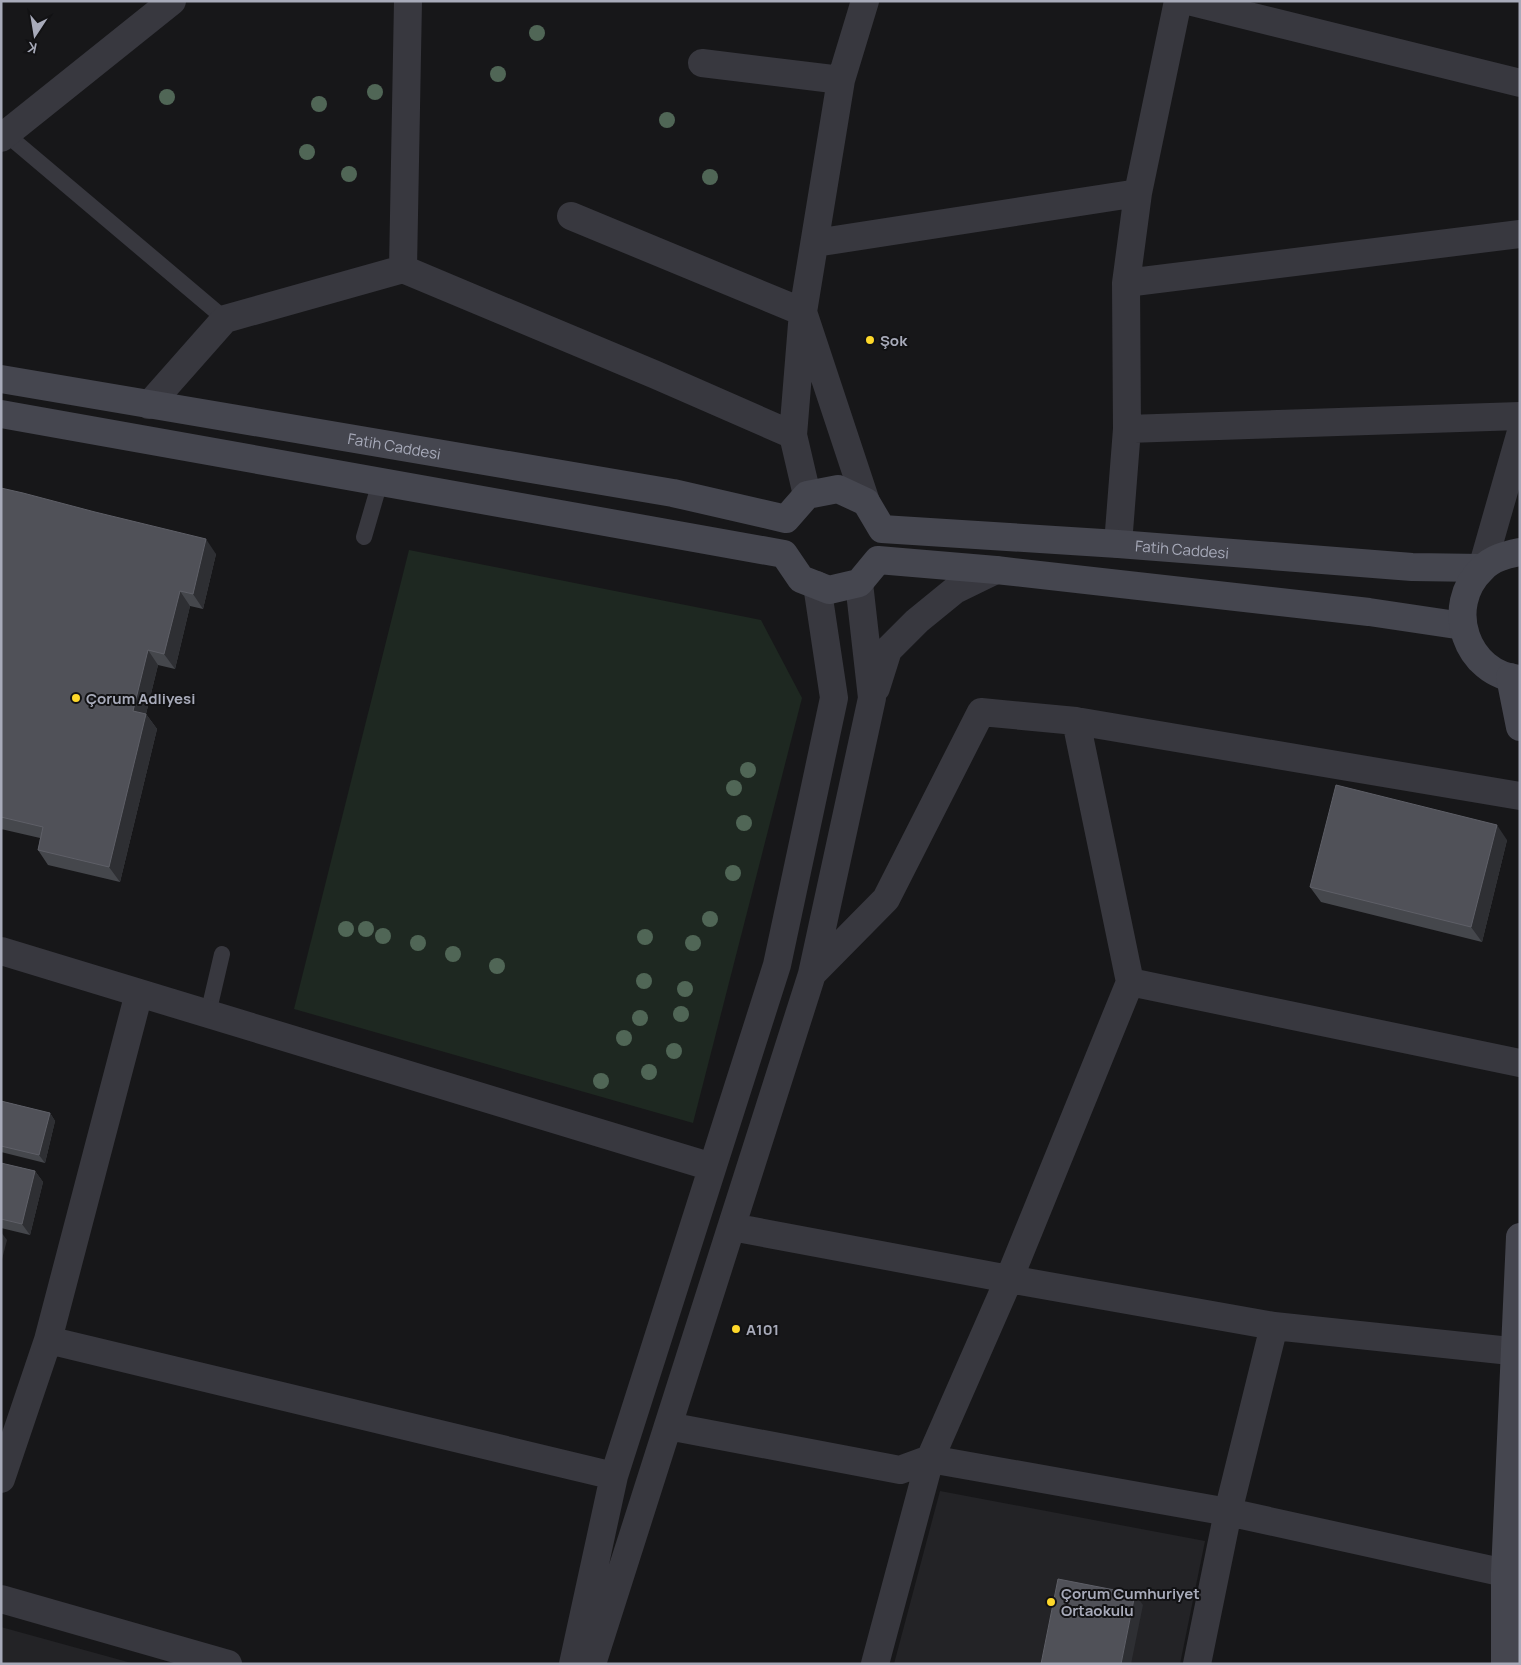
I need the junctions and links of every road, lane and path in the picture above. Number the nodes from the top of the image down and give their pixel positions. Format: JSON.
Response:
{"nodes":[{"id":1,"x":172,"y":1,"type":"edge"},
{"id":2,"x":408,"y":1,"type":"edge"},
{"id":3,"x":865,"y":1,"type":"edge"},
{"id":4,"x":1178,"y":1,"type":"edge"},
{"id":5,"x":1188,"y":1,"type":"edge"},
{"id":6,"x":702,"y":63,"type":"dead end"},
{"id":7,"x":841,"y":80,"type":"junction"},
{"id":8,"x":1520,"y":83,"type":"edge"},
{"id":9,"x":4,"y":136,"type":"edge"},
{"id":10,"x":1138,"y":193,"type":"junction"},
{"id":11,"x":570,"y":216,"type":"dead end"},
{"id":12,"x":1520,"y":234,"type":"edge"},
{"id":13,"x":815,"y":243,"type":"junction"},
{"id":14,"x":403,"y":269,"type":"junction"},
{"id":15,"x":1126,"y":283,"type":"junction"},
{"id":16,"x":802,"y":312,"type":"junction"},
{"id":17,"x":225,"y":319,"type":"junction"},
{"id":18,"x":1,"y":379,"type":"edge"},
{"id":19,"x":149,"y":405,"type":"junction"},
{"id":20,"x":1,"y":414,"type":"edge"},
{"id":21,"x":1520,"y":416,"type":"edge"},
{"id":22,"x":1127,"y":429,"type":"junction"},
{"id":23,"x":1520,"y":435,"type":"edge"},
{"id":24,"x":793,"y":436,"type":"junction"},
{"id":25,"x":380,"y":482,"type":"junction"},
{"id":26,"x":807,"y":495,"type":"junction"},
{"id":27,"x":866,"y":502,"type":"junction"},
{"id":28,"x":786,"y":519,"type":"junction"},
{"id":29,"x":882,"y":529,"type":"junction"},
{"id":30,"x":364,"y":537,"type":"dead end"},
{"id":31,"x":1118,"y":544,"type":"junction"},
{"id":32,"x":1520,"y":552,"type":"edge"},
{"id":33,"x":784,"y":554,"type":"junction"},
{"id":34,"x":878,"y":560,"type":"junction"},
{"id":35,"x":1482,"y":568,"type":"junction"},
{"id":36,"x":996,"y":570,"type":"junction"},
{"id":37,"x":859,"y":582,"type":"junction"},
{"id":38,"x":817,"y":585,"type":"junction"},
{"id":39,"x":1462,"y":626,"type":"junction"},
{"id":40,"x":1515,"y":678,"type":"edge"},
{"id":41,"x":872,"y":698,"type":"junction"},
{"id":42,"x":1076,"y":721,"type":"junction"},
{"id":43,"x":1520,"y":727,"type":"edge"},
{"id":44,"x":1520,"y":796,"type":"edge"},
{"id":45,"x":1,"y":951,"type":"edge"},
{"id":46,"x":222,"y":954,"type":"dead end"},
{"id":47,"x":812,"y":974,"type":"junction"},
{"id":48,"x":1130,"y":982,"type":"junction"},
{"id":49,"x":139,"y":993,"type":"junction"},
{"id":50,"x":208,"y":1014,"type":"junction"},
{"id":51,"x":1520,"y":1063,"type":"edge"},
{"id":52,"x":712,"y":1167,"type":"junction"},
{"id":53,"x":732,"y":1227,"type":"junction"},
{"id":54,"x":1520,"y":1237,"type":"edge"},
{"id":55,"x":1009,"y":1279,"type":"junction"},
{"id":56,"x":1274,"y":1326,"type":"junction"},
{"id":57,"x":48,"y":1340,"type":"junction"},
{"id":58,"x":1517,"y":1352,"type":"edge"},
{"id":59,"x":668,"y":1426,"type":"junction"},
{"id":60,"x":930,"y":1459,"type":"junction"},
{"id":61,"x":3,"y":1466,"type":"edge"},
{"id":62,"x":614,"y":1476,"type":"junction"},
{"id":63,"x":1228,"y":1512,"type":"junction"},
{"id":64,"x":1505,"y":1573,"type":"junction"},
{"id":65,"x":1,"y":1599,"type":"edge"},
{"id":66,"x":228,"y":1664,"type":"edge"},
{"id":67,"x":573,"y":1664,"type":"edge"},
{"id":68,"x":592,"y":1664,"type":"edge"},
{"id":69,"x":875,"y":1664,"type":"edge"},
{"id":70,"x":1197,"y":1664,"type":"edge"},
{"id":71,"x":1505,"y":1664,"type":"edge"}],
"edges":[{"from":1,"to":9,"type":"street"},
{"from":2,"to":14,"type":"street"},
{"from":3,"to":7,"type":"street"},
{"from":4,"to":10,"type":"street"},
{"from":5,"to":8,"type":"street"},
{"from":6,"to":7,"type":"street"},
{"from":7,"to":13,"type":"street"},
{"from":9,"to":17,"type":"lane"},
{"from":10,"to":13,"type":"street"},
{"from":10,"to":15,"type":"street"},
{"from":11,"to":16,"type":"street"},
{"from":12,"to":15,"type":"street"},
{"from":13,"to":16,"type":"street"},
{"from":14,"to":17,"type":"street"},
{"from":14,"to":24,"type":"street"},
{"from":15,"to":22,"type":"street"},
{"from":16,"to":24,"type":"street"},
{"from":16,"to":27,"type":"street"},
{"from":17,"to":19,"type":"street"},
{"from":18,"to":19,"type":"main road","name":"Fatih Caddesi"},
{"from":19,"to":28,"type":"main road","name":"Fatih Caddesi"},
{"from":20,"to":25,"type":"main road"},
{"from":21,"to":22,"type":"street"},
{"from":22,"to":31,"type":"street"},
{"from":23,"to":35,"type":"street"},
{"from":24,"to":26,"type":"street"},
{"from":25,"to":30,"type":"lane"},
{"from":25,"to":33,"type":"main road"},
{"from":26,"to":27,"type":"main road"},
{"from":26,"to":28,"type":"main road"},
{"from":27,"to":29,"type":"main road"},
{"from":28,"to":33,"type":"main road"},
{"from":29,"to":31,"type":"main road","name":"Fatih Caddesi"},
{"from":29,"to":34,"type":"main road"},
{"from":31,"to":35,"type":"main road","name":"Fatih Caddesi"},
{"from":32,"to":35,"type":"main road"},
{"from":33,"to":38,"type":"main road"},
{"from":34,"to":36,"type":"main road"},
{"from":34,"to":37,"type":"main road"},
{"from":35,"to":39,"type":"main road"},
{"from":36,"to":39,"type":"main road"},
{"from":36,"to":41,"type":"street"},
{"from":37,"to":38,"type":"main road"},
{"from":37,"to":41,"type":"street"},
{"from":38,"to":52,"type":"street"},
{"from":39,"to":40,"type":"main road"},
{"from":40,"to":43,"type":"main road"},
{"from":41,"to":47,"type":"street"},
{"from":42,"to":44,"type":"street"},
{"from":42,"to":47,"type":"street"},
{"from":42,"to":48,"type":"street"},
{"from":45,"to":49,"type":"street"},
{"from":46,"to":50,"type":"lane"},
{"from":47,"to":53,"type":"street"},
{"from":48,"to":51,"type":"street"},
{"from":48,"to":55,"type":"street"},
{"from":49,"to":50,"type":"street"},
{"from":49,"to":57,"type":"street"},
{"from":50,"to":52,"type":"street"},
{"from":52,"to":62,"type":"street"},
{"from":53,"to":55,"type":"street"},
{"from":53,"to":59,"type":"street"},
{"from":54,"to":58,"type":"main road"},
{"from":55,"to":56,"type":"street"},
{"from":55,"to":60,"type":"street"},
{"from":56,"to":58,"type":"street"},
{"from":56,"to":63,"type":"street"},
{"from":57,"to":61,"type":"street"},
{"from":57,"to":62,"type":"street"},
{"from":58,"to":64,"type":"main road"},
{"from":59,"to":60,"type":"street"},
{"from":59,"to":68,"type":"street"},
{"from":60,"to":63,"type":"street"},
{"from":60,"to":69,"type":"street"},
{"from":62,"to":67,"type":"street"},
{"from":63,"to":64,"type":"street"},
{"from":63,"to":70,"type":"street"},
{"from":64,"to":71,"type":"main road"},
{"from":65,"to":66,"type":"street"}]}
